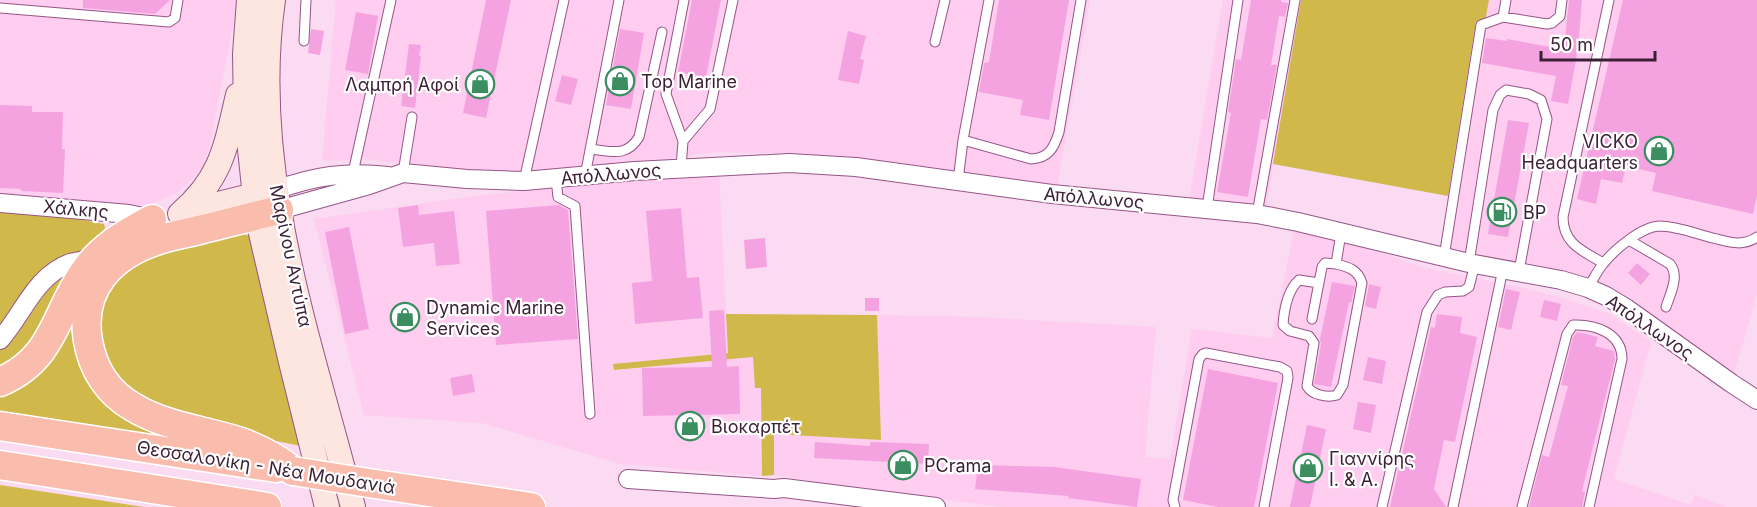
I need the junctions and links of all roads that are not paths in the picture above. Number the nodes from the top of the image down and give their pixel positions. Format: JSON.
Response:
{"nodes":[{"id":1,"x":178,"y":0,"type":"edge"},
{"id":2,"x":249,"y":0,"type":"edge"},
{"id":3,"x":273,"y":0,"type":"edge"},
{"id":4,"x":306,"y":0,"type":"edge"},
{"id":5,"x":391,"y":0,"type":"edge"},
{"id":6,"x":564,"y":0,"type":"edge"},
{"id":7,"x":619,"y":0,"type":"edge"},
{"id":8,"x":684,"y":0,"type":"edge"},
{"id":9,"x":733,"y":0,"type":"edge"},
{"id":10,"x":945,"y":0,"type":"edge"},
{"id":11,"x":989,"y":0,"type":"edge"},
{"id":12,"x":1081,"y":0,"type":"edge"},
{"id":13,"x":1238,"y":0,"type":"edge"},
{"id":14,"x":1295,"y":0,"type":"edge"},
{"id":15,"x":1506,"y":0,"type":"edge"},
{"id":16,"x":1562,"y":0,"type":"edge"},
{"id":17,"x":1609,"y":0,"type":"edge"},
{"id":18,"x":0,"y":9,"type":"edge"},
{"id":19,"x":1503,"y":17,"type":"junction"},
{"id":20,"x":662,"y":32,"type":"dead end"},
{"id":21,"x":304,"y":41,"type":"dead end"},
{"id":22,"x":935,"y":42,"type":"dead end"},
{"id":23,"x":245,"y":67,"type":"junction"},
{"id":24,"x":412,"y":117,"type":"dead end"},
{"id":25,"x":963,"y":140,"type":"junction"},
{"id":26,"x":683,"y":141,"type":"junction"},
{"id":27,"x":590,"y":149,"type":"junction"},
{"id":28,"x":681,"y":168,"type":"junction"},
{"id":29,"x":353,"y":173,"type":"junction"},
{"id":30,"x":398,"y":175,"type":"junction"},
{"id":31,"x":585,"y":176,"type":"junction"},
{"id":32,"x":556,"y":179,"type":"junction"},
{"id":33,"x":524,"y":181,"type":"junction"},
{"id":34,"x":958,"y":181,"type":"junction"},
{"id":35,"x":0,"y":203,"type":"edge"},
{"id":36,"x":267,"y":203,"type":"junction"},
{"id":37,"x":1207,"y":208,"type":"junction"},
{"id":38,"x":180,"y":214,"type":"junction"},
{"id":39,"x":1257,"y":214,"type":"junction"},
{"id":40,"x":152,"y":219,"type":"junction"},
{"id":41,"x":1341,"y":233,"type":"junction"},
{"id":42,"x":1757,"y":237,"type":"edge"},
{"id":43,"x":1629,"y":240,"type":"junction"},
{"id":44,"x":1444,"y":257,"type":"junction"},
{"id":45,"x":94,"y":258,"type":"junction"},
{"id":46,"x":1603,"y":263,"type":"junction"},
{"id":47,"x":1336,"y":264,"type":"junction"},
{"id":48,"x":1472,"y":264,"type":"junction"},
{"id":49,"x":1511,"y":270,"type":"junction"},
{"id":50,"x":1319,"y":283,"type":"junction"},
{"id":51,"x":1588,"y":288,"type":"junction"},
{"id":52,"x":1666,"y":307,"type":"dead end"},
{"id":53,"x":1312,"y":319,"type":"dead end"},
{"id":54,"x":0,"y":340,"type":"edge"},
{"id":55,"x":0,"y":382,"type":"edge"},
{"id":56,"x":1757,"y":400,"type":"edge"},
{"id":57,"x":590,"y":414,"type":"dead end"},
{"id":58,"x":0,"y":426,"type":"edge"},
{"id":59,"x":0,"y":465,"type":"edge"},
{"id":60,"x":293,"y":471,"type":"junction"},
{"id":61,"x":628,"y":479,"type":"dead end"},
{"id":62,"x":267,"y":507,"type":"edge"},
{"id":63,"x":327,"y":507,"type":"edge"},
{"id":64,"x":353,"y":507,"type":"edge"},
{"id":65,"x":531,"y":507,"type":"edge"},
{"id":66,"x":936,"y":507,"type":"edge"},
{"id":67,"x":1174,"y":507,"type":"edge"},
{"id":68,"x":1264,"y":507,"type":"edge"},
{"id":69,"x":1382,"y":507,"type":"edge"},
{"id":70,"x":1453,"y":507,"type":"edge"},
{"id":71,"x":1522,"y":507,"type":"edge"},
{"id":72,"x":1589,"y":507,"type":"edge"}],
"edges":[{"from":1,"to":18,"type":"lane"},
{"from":2,"to":23,"type":"main road","name":"Μαρίνου Αντύπα"},
{"from":3,"to":36,"type":"main road","name":"Μαρίνου Αντύπα"},
{"from":4,"to":21,"type":"lane"},
{"from":5,"to":29,"type":"lane"},
{"from":6,"to":33,"type":"lane"},
{"from":7,"to":27,"type":"lane"},
{"from":8,"to":26,"type":"lane"},
{"from":9,"to":26,"type":"lane"},
{"from":10,"to":22,"type":"lane"},
{"from":11,"to":25,"type":"lane"},
{"from":12,"to":25,"type":"lane"},
{"from":13,"to":37,"type":"lane"},
{"from":14,"to":39,"type":"lane"},
{"from":15,"to":19,"type":"lane"},
{"from":16,"to":19,"type":"lane"},
{"from":17,"to":46,"type":"lane"},
{"from":19,"to":44,"type":"lane"},
{"from":20,"to":27,"type":"lane"},
{"from":23,"to":36,"type":"main road","name":"Μαρίνου Αντύπα"},
{"from":23,"to":38,"type":"main road"},
{"from":24,"to":30,"type":"lane"},
{"from":25,"to":34,"type":"lane"},
{"from":26,"to":28,"type":"lane"},
{"from":27,"to":31,"type":"lane"},
{"from":28,"to":31,"type":"street","name":"Απόλλωνος"},
{"from":28,"to":34,"type":"street","name":"Απόλλωνος"},
{"from":29,"to":30,"type":"street","name":"Απόλλωνος"},
{"from":29,"to":36,"type":"street","name":"Απόλλωνος"},
{"from":30,"to":33,"type":"street","name":"Απόλλωνος"},
{"from":30,"to":36,"type":"street"},
{"from":31,"to":32,"type":"street","name":"Απόλλωνος"},
{"from":32,"to":33,"type":"street","name":"Απόλλωνος"},
{"from":32,"to":57,"type":"lane"},
{"from":34,"to":37,"type":"street","name":"Απόλλωνος"},
{"from":35,"to":40,"type":"street","name":"Χάλκης"},
{"from":36,"to":38,"type":"main road"},
{"from":36,"to":60,"type":"highway"},
{"from":36,"to":63,"type":"main road","name":"Μαρίνου Αντύπα"},
{"from":36,"to":64,"type":"main road","name":"Μαρίνου Αντύπα"},
{"from":37,"to":39,"type":"street","name":"Απόλλωνος"},
{"from":38,"to":40,"type":"main road"},
{"from":39,"to":41,"type":"street","name":"Απόλλωνος"},
{"from":40,"to":45,"type":"highway"},
{"from":41,"to":44,"type":"street","name":"Απόλλωνος"},
{"from":41,"to":47,"type":"lane"},
{"from":42,"to":43,"type":"lane"},
{"from":43,"to":46,"type":"lane"},
{"from":43,"to":52,"type":"lane"},
{"from":44,"to":48,"type":"street","name":"Απόλλωνος"},
{"from":45,"to":54,"type":"street"},
{"from":45,"to":55,"type":"highway"},
{"from":46,"to":51,"type":"lane"},
{"from":47,"to":50,"type":"lane"},
{"from":47,"to":50,"type":"lane"},
{"from":48,"to":49,"type":"street","name":"Απόλλωνος"},
{"from":48,"to":49,"type":"lane"},
{"from":48,"to":69,"type":"lane"},
{"from":49,"to":51,"type":"street","name":"Απόλλωνος"},
{"from":49,"to":70,"type":"lane"},
{"from":50,"to":53,"type":"lane"},
{"from":51,"to":56,"type":"street","name":"Απόλλωνος"},
{"from":58,"to":60,"type":"highway","name":"Θεσσαλονίκη - Νέα Μουδανιά"},
{"from":59,"to":62,"type":"highway"},
{"from":60,"to":65,"type":"highway","name":"Θεσσαλονίκη - Νέα Μουδανιά","bridge":true},
{"from":61,"to":66,"type":"street"},
{"from":67,"to":68,"type":"lane"},
{"from":71,"to":72,"type":"lane"}]}
